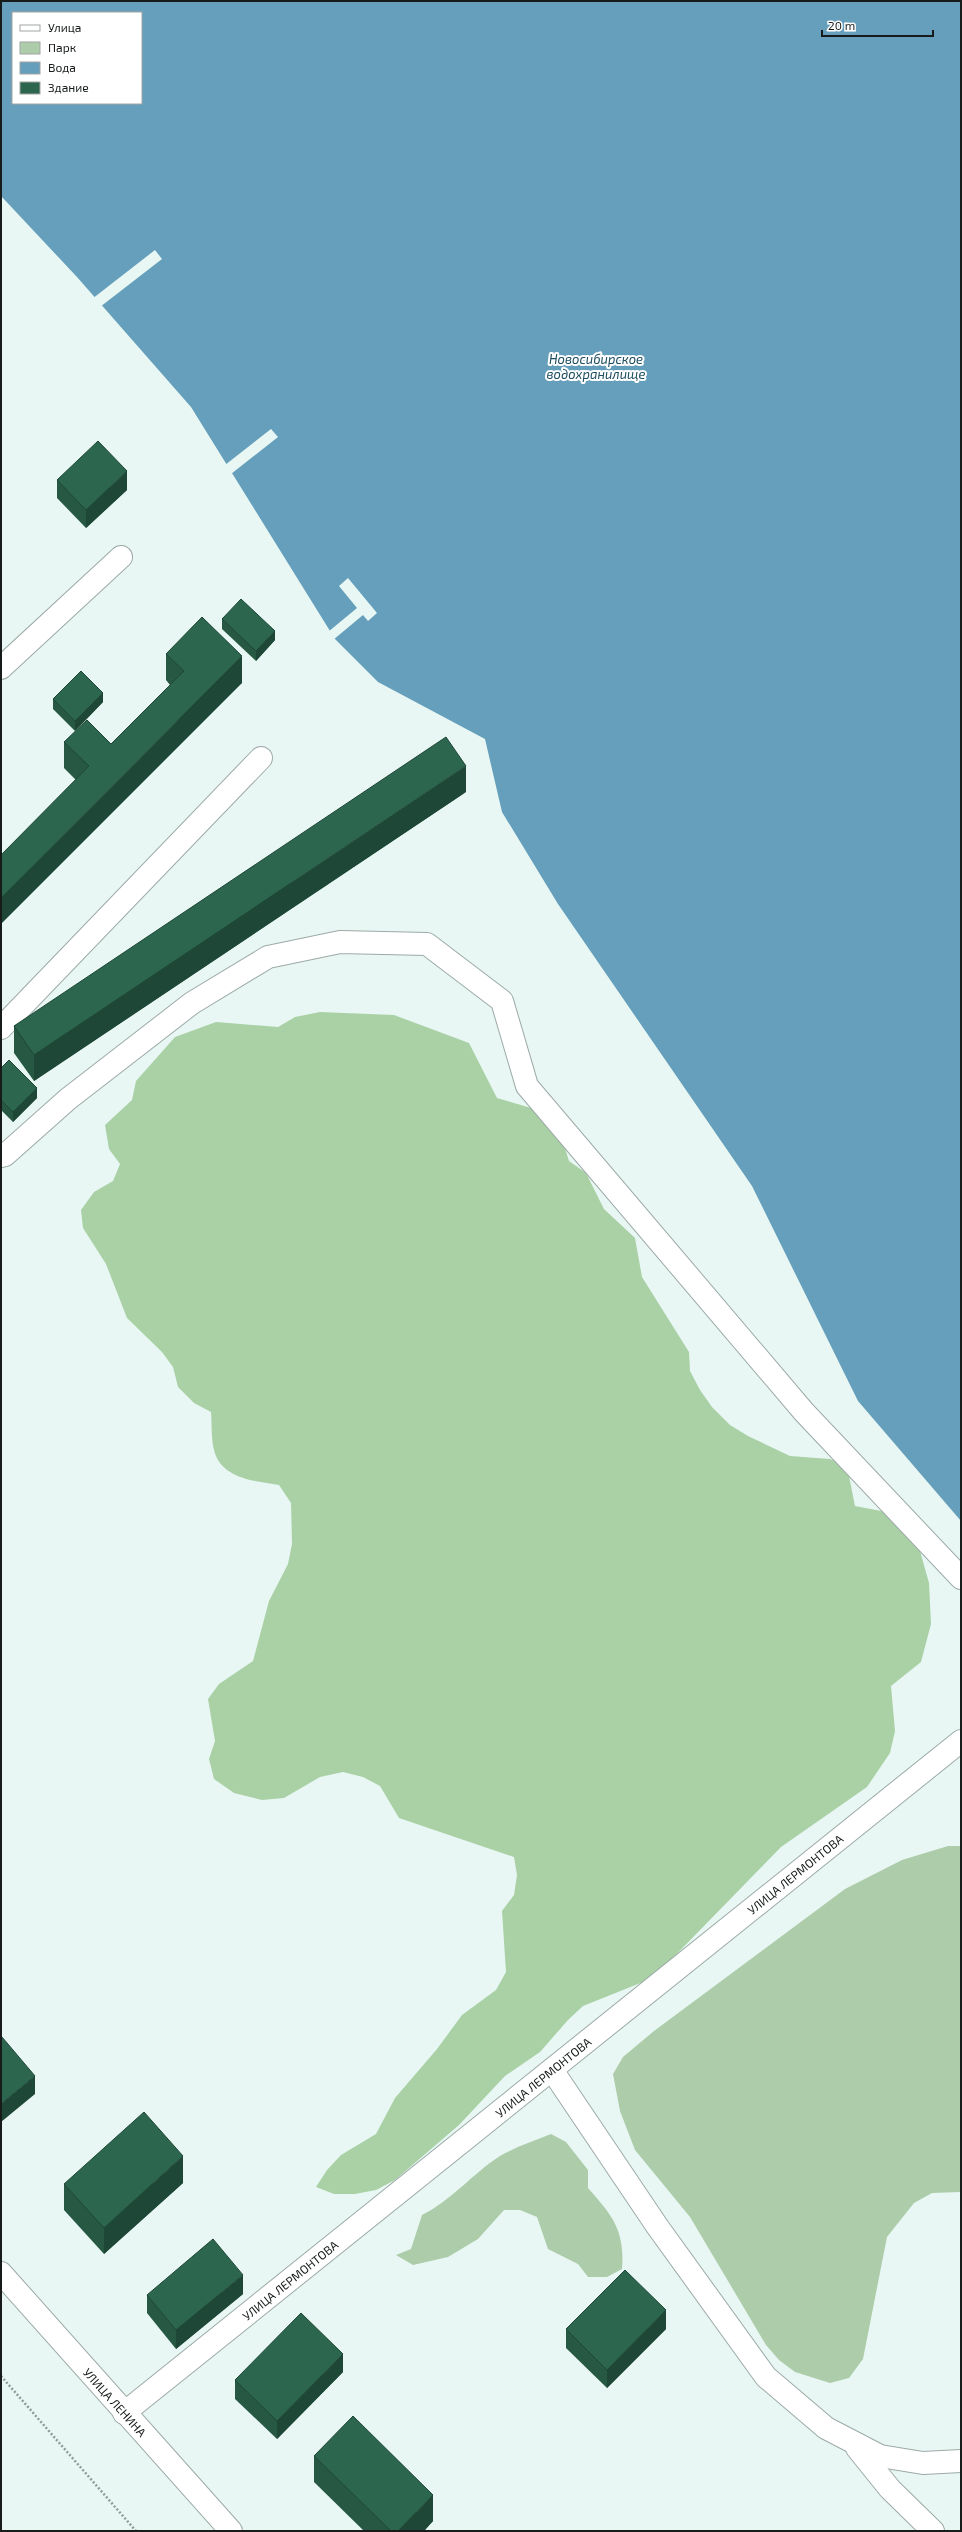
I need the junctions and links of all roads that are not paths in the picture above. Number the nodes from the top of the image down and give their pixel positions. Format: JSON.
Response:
{"nodes":[{"id":1,"x":121,"y":557,"type":"dead end"},
{"id":2,"x":1,"y":668,"type":"edge"},
{"id":3,"x":261,"y":758,"type":"dead end"},
{"id":4,"x":1,"y":1028,"type":"edge"},
{"id":5,"x":1,"y":1156,"type":"edge"},
{"id":6,"x":961,"y":1578,"type":"edge"},
{"id":7,"x":961,"y":1741,"type":"edge"},
{"id":8,"x":552,"y":2070,"type":"junction"},
{"id":9,"x":1,"y":2273,"type":"edge"},
{"id":10,"x":124,"y":2413,"type":"junction"},
{"id":11,"x":852,"y":2441,"type":"junction"},
{"id":12,"x":961,"y":2461,"type":"edge"},
{"id":13,"x":231,"y":2531,"type":"edge"},
{"id":14,"x":933,"y":2531,"type":"edge"}],
"edges":[{"from":1,"to":2,"type":"street"},
{"from":3,"to":4,"type":"street"},
{"from":5,"to":6,"type":"street"},
{"from":7,"to":8,"type":"street","name":"УЛИЦА ЛЕРМОНТОВА"},
{"from":8,"to":10,"type":"street","name":"УЛИЦА ЛЕРМОНТОВА"},
{"from":8,"to":11,"type":"street"},
{"from":9,"to":10,"type":"street","name":"УЛИЦА ЛЕНИНА"},
{"from":10,"to":13,"type":"street","name":"УЛИЦА ЛЕНИНА"},
{"from":11,"to":12,"type":"street"},
{"from":11,"to":14,"type":"street"}]}
